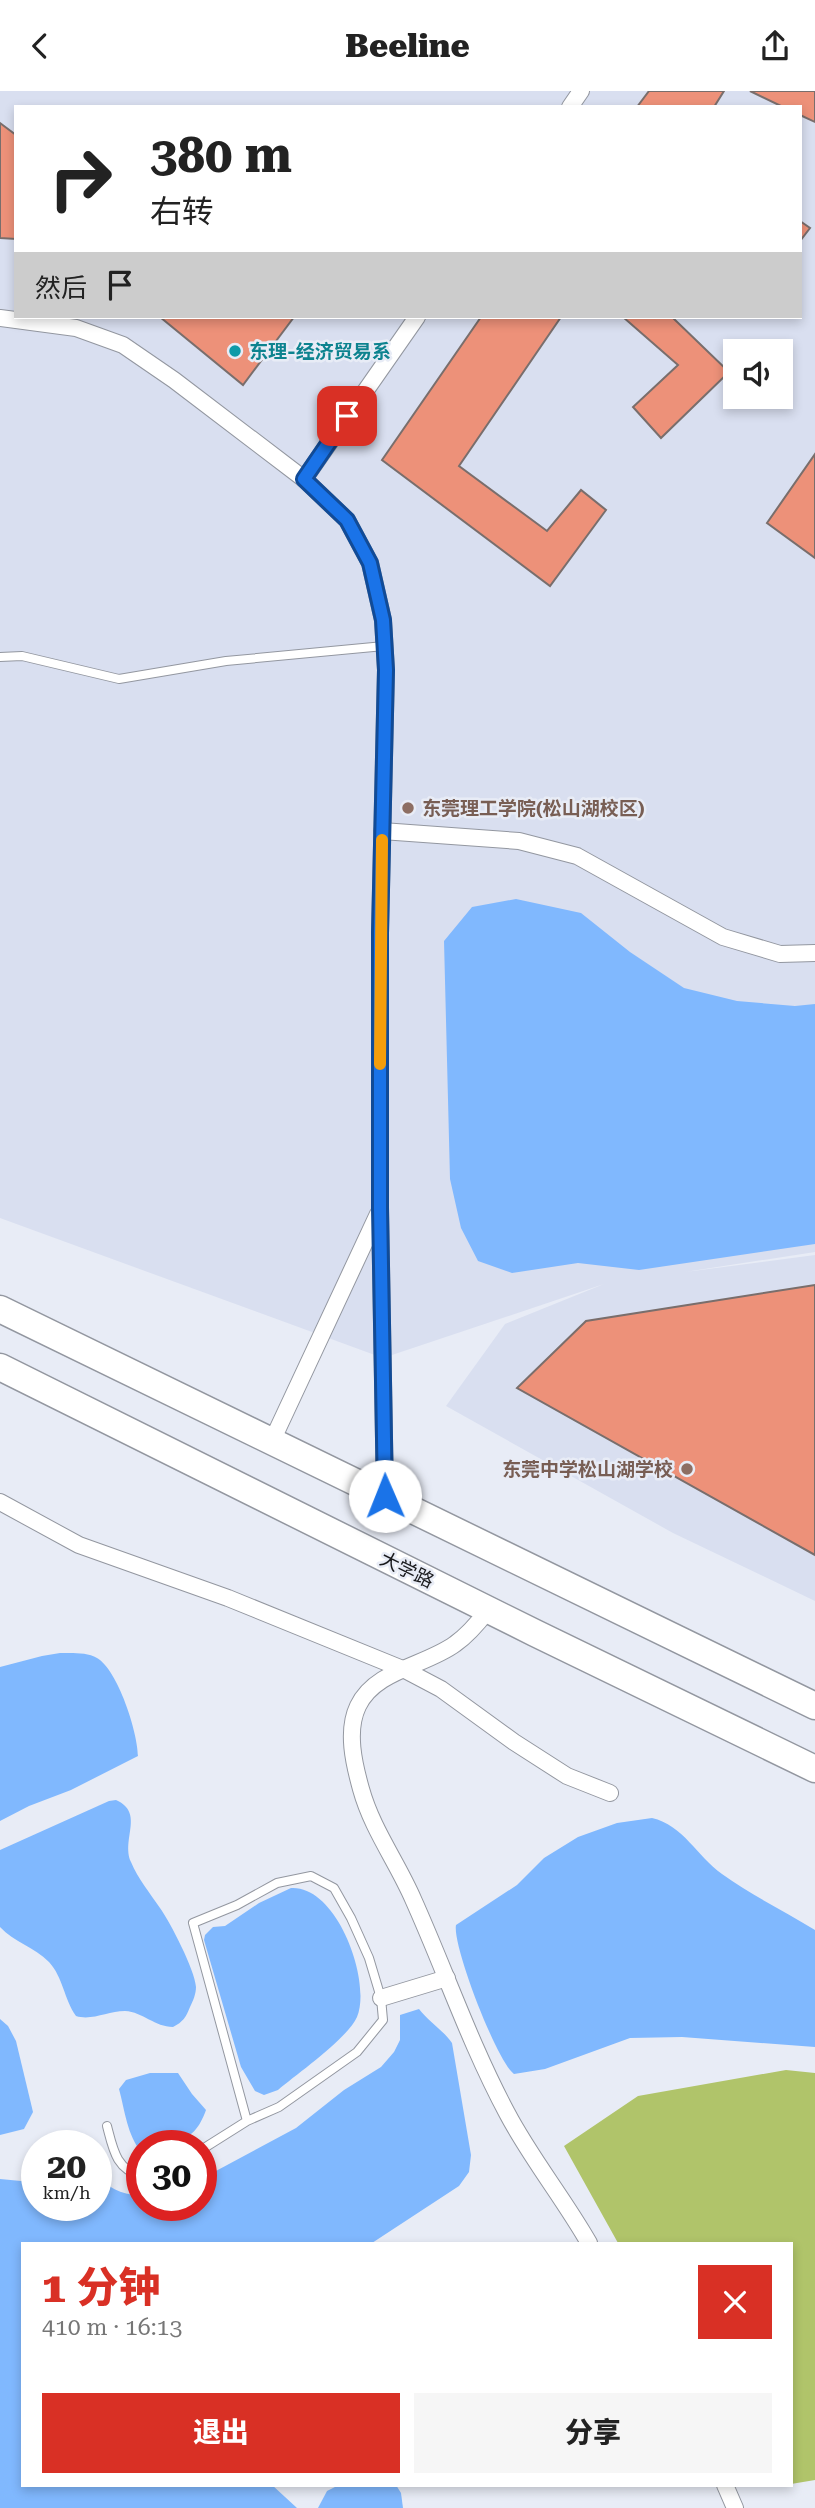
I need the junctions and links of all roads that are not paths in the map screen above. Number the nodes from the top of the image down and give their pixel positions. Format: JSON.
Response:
{"nodes":[{"id":1,"x":0,"y":318,"type":"edge"},
{"id":2,"x":416,"y":319,"type":"edge"},
{"id":3,"x":304,"y":479,"type":"junction"},
{"id":4,"x":384,"y":646,"type":"junction"},
{"id":5,"x":0,"y":657,"type":"edge"},
{"id":6,"x":382,"y":831,"type":"junction"},
{"id":7,"x":815,"y":953,"type":"edge"},
{"id":8,"x":380,"y":1208,"type":"junction"},
{"id":9,"x":0,"y":1309,"type":"edge"},
{"id":10,"x":0,"y":1367,"type":"edge"},
{"id":11,"x":272,"y":1441,"type":"junction"},
{"id":12,"x":385,"y":1496,"type":"junction"},
{"id":13,"x":0,"y":1502,"type":"edge"},
{"id":14,"x":488,"y":1610,"type":"junction"},
{"id":15,"x":405,"y":1670,"type":"junction"},
{"id":16,"x":815,"y":1706,"type":"edge"},
{"id":17,"x":815,"y":1769,"type":"edge"},
{"id":18,"x":610,"y":1793,"type":"dead end"},
{"id":19,"x":447,"y":1979,"type":"junction"},
{"id":20,"x":381,"y":1998,"type":"junction"},
{"id":21,"x":247,"y":2122,"type":"junction"},
{"id":22,"x":107,"y":2126,"type":"dead end"},
{"id":23,"x":217,"y":2140,"type":"edge"},
{"id":24,"x":126,"y":2169,"type":"edge"},
{"id":25,"x":588,"y":2242,"type":"edge"},
{"id":26,"x":726,"y":2487,"type":"edge"},
{"id":27,"x":735,"y":2508,"type":"edge"}],
"edges":[{"from":1,"to":3,"type":"street"},
{"from":2,"to":3,"type":"street"},
{"from":3,"to":4,"type":"street"},
{"from":4,"to":5,"type":"lane"},
{"from":4,"to":6,"type":"street"},
{"from":6,"to":7,"type":"street"},
{"from":6,"to":8,"type":"street"},
{"from":8,"to":11,"type":"street"},
{"from":8,"to":12,"type":"street"},
{"from":9,"to":11,"type":"main road"},
{"from":10,"to":14,"type":"main road","name":"大学路"},
{"from":11,"to":12,"type":"main road"},
{"from":12,"to":16,"type":"main road"},
{"from":13,"to":15,"type":"street"},
{"from":14,"to":15,"type":"street"},
{"from":14,"to":17,"type":"main road","name":"大学路"},
{"from":15,"to":18,"type":"street"},
{"from":15,"to":19,"type":"street"},
{"from":19,"to":20,"type":"street"},
{"from":19,"to":25,"type":"street"},
{"from":20,"to":21,"type":"lane"},
{"from":20,"to":21,"type":"lane"},
{"from":21,"to":23,"type":"lane"},
{"from":22,"to":24,"type":"lane"},
{"from":26,"to":27,"type":"street"}]}
